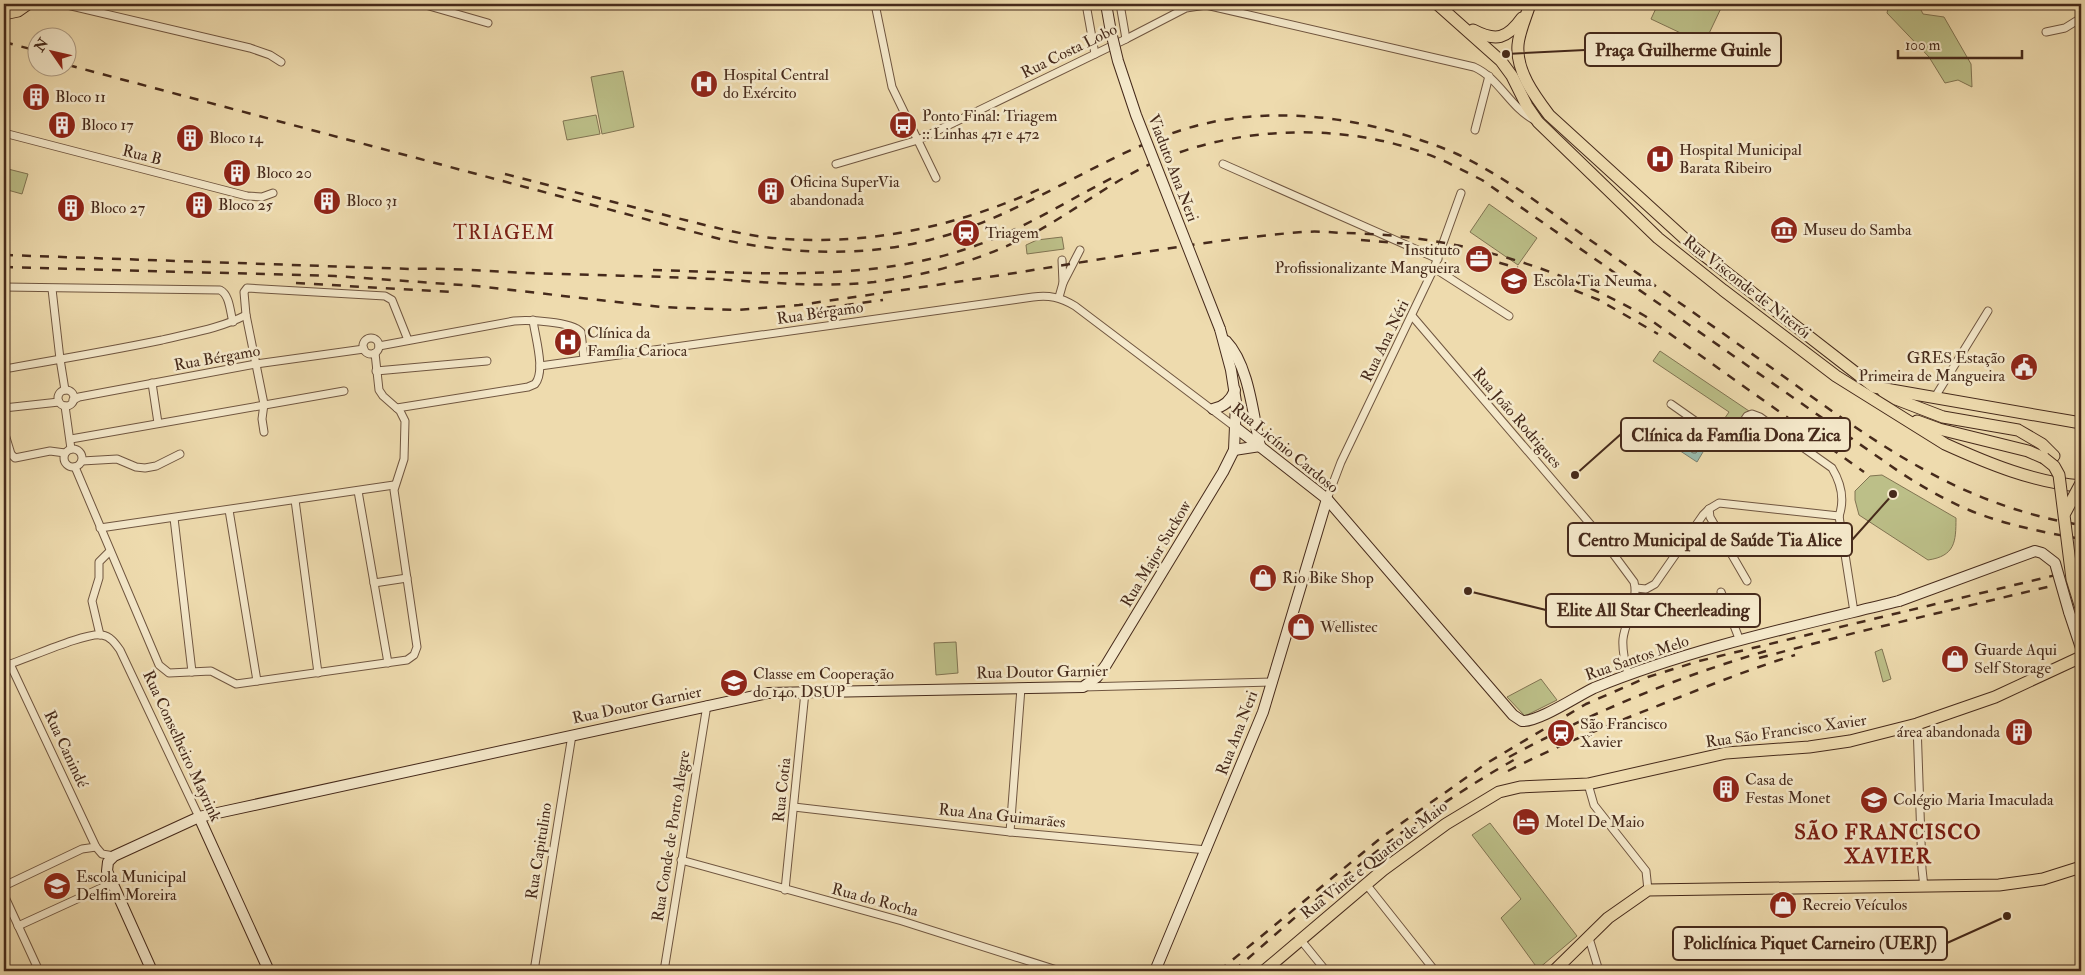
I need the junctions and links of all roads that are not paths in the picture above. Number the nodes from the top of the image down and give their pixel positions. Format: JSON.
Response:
{"nodes":[{"id":1,"x":7,"y":4,"type":"edge"},
{"id":2,"x":28,"y":4,"type":"edge"},
{"id":3,"x":63,"y":4,"type":"edge"},
{"id":4,"x":422,"y":4,"type":"edge"},
{"id":5,"x":875,"y":4,"type":"edge"},
{"id":6,"x":1086,"y":4,"type":"edge"},
{"id":7,"x":1106,"y":4,"type":"edge"},
{"id":8,"x":1120,"y":4,"type":"edge"},
{"id":9,"x":1437,"y":4,"type":"edge"},
{"id":10,"x":1529,"y":4,"type":"edge"},
{"id":11,"x":4,"y":10,"type":"edge"},
{"id":12,"x":4,"y":14,"type":"edge"},
{"id":13,"x":2081,"y":18,"type":"edge"},
{"id":14,"x":488,"y":23,"type":"dead end"},
{"id":15,"x":1458,"y":23,"type":"junction"},
{"id":16,"x":2046,"y":32,"type":"dead end"},
{"id":17,"x":1126,"y":39,"type":"junction"},
{"id":18,"x":1095,"y":54,"type":"junction"},
{"id":19,"x":281,"y":62,"type":"dead end"},
{"id":20,"x":1490,"y":76,"type":"junction"},
{"id":21,"x":1538,"y":122,"type":"junction"},
{"id":22,"x":1475,"y":130,"type":"dead end"},
{"id":23,"x":4,"y":133,"type":"edge"},
{"id":24,"x":918,"y":140,"type":"junction"},
{"id":25,"x":836,"y":164,"type":"dead end"},
{"id":26,"x":1223,"y":164,"type":"dead end"},
{"id":27,"x":936,"y":178,"type":"dead end"},
{"id":28,"x":273,"y":193,"type":"dead end"},
{"id":29,"x":1461,"y":193,"type":"dead end"},
{"id":30,"x":1669,"y":224,"type":"junction"},
{"id":31,"x":1658,"y":238,"type":"junction"},
{"id":32,"x":1688,"y":241,"type":"junction"},
{"id":33,"x":1080,"y":250,"type":"dead end"},
{"id":34,"x":1676,"y":252,"type":"junction"},
{"id":35,"x":1438,"y":259,"type":"junction"},
{"id":36,"x":1062,"y":260,"type":"dead end"},
{"id":37,"x":1434,"y":268,"type":"junction"},
{"id":38,"x":1062,"y":283,"type":"junction"},
{"id":39,"x":4,"y":287,"type":"edge"},
{"id":40,"x":52,"y":289,"type":"junction"},
{"id":41,"x":1059,"y":297,"type":"junction"},
{"id":42,"x":1988,"y":311,"type":"dead end"},
{"id":43,"x":246,"y":315,"type":"junction"},
{"id":44,"x":1509,"y":316,"type":"dead end"},
{"id":45,"x":1413,"y":317,"type":"junction"},
{"id":46,"x":533,"y":320,"type":"junction"},
{"id":47,"x":232,"y":322,"type":"junction"},
{"id":48,"x":1222,"y":334,"type":"junction"},
{"id":49,"x":408,"y":340,"type":"junction"},
{"id":50,"x":380,"y":345,"type":"junction"},
{"id":51,"x":362,"y":348,"type":"junction"},
{"id":52,"x":373,"y":355,"type":"junction"},
{"id":53,"x":60,"y":359,"type":"junction"},
{"id":54,"x":584,"y":360,"type":"junction"},
{"id":55,"x":487,"y":361,"type":"dead end"},
{"id":56,"x":256,"y":364,"type":"junction"},
{"id":57,"x":540,"y":366,"type":"junction"},
{"id":58,"x":4,"y":369,"type":"edge"},
{"id":59,"x":376,"y":371,"type":"junction"},
{"id":60,"x":152,"y":384,"type":"junction"},
{"id":61,"x":1874,"y":387,"type":"junction"},
{"id":62,"x":64,"y":389,"type":"junction"},
{"id":63,"x":1235,"y":390,"type":"junction"},
{"id":64,"x":344,"y":391,"type":"dead end"},
{"id":65,"x":1935,"y":397,"type":"junction"},
{"id":66,"x":68,"y":402,"type":"junction"},
{"id":67,"x":264,"y":404,"type":"junction"},
{"id":68,"x":1671,"y":404,"type":"dead end"},
{"id":69,"x":4,"y":408,"type":"edge"},
{"id":70,"x":397,"y":408,"type":"junction"},
{"id":71,"x":1213,"y":409,"type":"junction"},
{"id":72,"x":1896,"y":414,"type":"junction"},
{"id":73,"x":158,"y":423,"type":"junction"},
{"id":74,"x":2081,"y":423,"type":"edge"},
{"id":75,"x":1236,"y":427,"type":"junction"},
{"id":76,"x":4,"y":431,"type":"edge"},
{"id":77,"x":264,"y":432,"type":"dead end"},
{"id":78,"x":70,"y":438,"type":"junction"},
{"id":79,"x":1260,"y":446,"type":"junction"},
{"id":80,"x":72,"y":449,"type":"junction"},
{"id":81,"x":1234,"y":450,"type":"junction"},
{"id":82,"x":65,"y":453,"type":"junction"},
{"id":83,"x":180,"y":454,"type":"dead end"},
{"id":84,"x":82,"y":461,"type":"junction"},
{"id":85,"x":75,"y":467,"type":"junction"},
{"id":86,"x":394,"y":485,"type":"junction"},
{"id":87,"x":2081,"y":485,"type":"edge"},
{"id":88,"x":358,"y":491,"type":"junction"},
{"id":89,"x":2081,"y":493,"type":"edge"},
{"id":90,"x":1327,"y":499,"type":"junction"},
{"id":91,"x":295,"y":500,"type":"junction"},
{"id":92,"x":1709,"y":509,"type":"junction"},
{"id":93,"x":229,"y":510,"type":"junction"},
{"id":94,"x":2067,"y":513,"type":"junction"},
{"id":95,"x":1839,"y":516,"type":"junction"},
{"id":96,"x":174,"y":518,"type":"junction"},
{"id":97,"x":100,"y":528,"type":"junction"},
{"id":98,"x":110,"y":550,"type":"junction"},
{"id":99,"x":407,"y":578,"type":"junction"},
{"id":100,"x":1747,"y":581,"type":"dead end"},
{"id":101,"x":374,"y":583,"type":"junction"},
{"id":102,"x":1636,"y":588,"type":"junction"},
{"id":103,"x":1721,"y":592,"type":"dead end"},
{"id":104,"x":2081,"y":599,"type":"edge"},
{"id":105,"x":2081,"y":608,"type":"edge"},
{"id":106,"x":1854,"y":612,"type":"junction"},
{"id":107,"x":100,"y":634,"type":"junction"},
{"id":108,"x":1740,"y":641,"type":"junction"},
{"id":109,"x":2081,"y":648,"type":"edge"},
{"id":110,"x":2081,"y":657,"type":"edge"},
{"id":111,"x":388,"y":663,"type":"junction"},
{"id":112,"x":7,"y":665,"type":"edge"},
{"id":113,"x":192,"y":672,"type":"junction"},
{"id":114,"x":318,"y":673,"type":"junction"},
{"id":115,"x":1628,"y":674,"type":"junction"},
{"id":116,"x":257,"y":681,"type":"junction"},
{"id":117,"x":1273,"y":682,"type":"junction"},
{"id":118,"x":1083,"y":687,"type":"junction"},
{"id":119,"x":1021,"y":688,"type":"junction"},
{"id":120,"x":805,"y":692,"type":"junction"},
{"id":121,"x":707,"y":706,"type":"junction"},
{"id":122,"x":1522,"y":721,"type":"joint"},
{"id":123,"x":1917,"y":724,"type":"junction"},
{"id":124,"x":572,"y":735,"type":"junction"},
{"id":125,"x":1588,"y":784,"type":"junction"},
{"id":126,"x":1514,"y":788,"type":"joint"},
{"id":127,"x":794,"y":807,"type":"junction"},
{"id":128,"x":199,"y":817,"type":"junction"},
{"id":129,"x":1010,"y":832,"type":"junction"},
{"id":130,"x":91,"y":836,"type":"junction"},
{"id":131,"x":96,"y":847,"type":"junction"},
{"id":132,"x":82,"y":849,"type":"junction"},
{"id":133,"x":1207,"y":850,"type":"junction"},
{"id":134,"x":114,"y":856,"type":"junction"},
{"id":135,"x":681,"y":860,"type":"junction"},
{"id":136,"x":2081,"y":867,"type":"edge"},
{"id":137,"x":112,"y":883,"type":"junction"},
{"id":138,"x":1366,"y":884,"type":"junction"},
{"id":139,"x":4,"y":886,"type":"edge"},
{"id":140,"x":1924,"y":886,"type":"junction"},
{"id":141,"x":785,"y":890,"type":"junction"},
{"id":142,"x":1648,"y":890,"type":"junction"},
{"id":143,"x":4,"y":895,"type":"edge"},
{"id":144,"x":5,"y":904,"type":"edge"},
{"id":145,"x":18,"y":926,"type":"junction"},
{"id":146,"x":1589,"y":938,"type":"junction"},
{"id":147,"x":1300,"y":939,"type":"junction"},
{"id":148,"x":39,"y":971,"type":"edge"},
{"id":149,"x":152,"y":971,"type":"edge"},
{"id":150,"x":269,"y":971,"type":"edge"},
{"id":151,"x":489,"y":971,"type":"edge"},
{"id":152,"x":504,"y":971,"type":"edge"},
{"id":153,"x":534,"y":971,"type":"edge"},
{"id":154,"x":664,"y":971,"type":"edge"},
{"id":155,"x":1060,"y":971,"type":"edge"},
{"id":156,"x":1155,"y":971,"type":"edge"},
{"id":157,"x":1264,"y":971,"type":"edge"},
{"id":158,"x":1326,"y":971,"type":"edge"},
{"id":159,"x":1434,"y":971,"type":"edge"},
{"id":160,"x":1554,"y":971,"type":"edge"},
{"id":161,"x":1599,"y":971,"type":"edge"}],
"edges":[{"from":1,"to":11,"type":"main road"},
{"from":2,"to":12,"type":"main road"},
{"from":3,"to":19,"type":"street"},
{"from":4,"to":14,"type":"street"},
{"from":5,"to":24,"type":"street"},
{"from":6,"to":18,"type":"street"},
{"from":7,"to":48,"type":"main road","name":"Viaduto Ana Neri","bridge":true},
{"from":8,"to":17,"type":"street"},
{"from":9,"to":15,"type":"main road"},
{"from":10,"to":15,"type":"main road"},
{"from":10,"to":30,"type":"main road","name":"Rua Visconde de Niterói"},
{"from":13,"to":16,"type":"street"},
{"from":15,"to":21,"type":"main road","name":"Rua Visconde de Niterói"},
{"from":17,"to":18,"type":"street","name":"Rua Costa Lobo"},
{"from":17,"to":20,"type":"street","name":"Rua Costa Lobo"},
{"from":18,"to":24,"type":"street","name":"Rua Costa Lobo"},
{"from":20,"to":21,"type":"street","name":"Rua Costa Lobo"},
{"from":20,"to":22,"type":"street"},
{"from":21,"to":31,"type":"main road","name":"Rua Visconde de Niterói"},
{"from":23,"to":28,"type":"street","name":"Rua B"},
{"from":24,"to":25,"type":"street","name":"Rua Costa Lobo"},
{"from":24,"to":27,"type":"street"},
{"from":26,"to":35,"type":"street"},
{"from":29,"to":35,"type":"street","name":"Rua Ana Néri"},
{"from":30,"to":31,"type":"main road"},
{"from":30,"to":32,"type":"main road","name":"Rua Visconde de Niterói"},
{"from":31,"to":34,"type":"main road","name":"Rua Visconde de Niterói"},
{"from":32,"to":34,"type":"main road"},
{"from":32,"to":61,"type":"main road","name":"Rua Visconde de Niterói"},
{"from":33,"to":38,"type":"street"},
{"from":34,"to":72,"type":"main road","name":"Rua Visconde de Niterói"},
{"from":35,"to":37,"type":"street","name":"Rua Ana Néri"},
{"from":36,"to":38,"type":"street"},
{"from":37,"to":44,"type":"street"},
{"from":37,"to":45,"type":"street","name":"Rua Ana Néri"},
{"from":38,"to":41,"type":"street"},
{"from":39,"to":40,"type":"street"},
{"from":40,"to":47,"type":"street"},
{"from":40,"to":53,"type":"street"},
{"from":41,"to":54,"type":"street","name":"Rua Bérgamo"},
{"from":41,"to":71,"type":"street","name":"Rua Licínio Cardoso"},
{"from":42,"to":65,"type":"street"},
{"from":43,"to":47,"type":"street"},
{"from":43,"to":49,"type":"street"},
{"from":43,"to":56,"type":"street"},
{"from":45,"to":90,"type":"street","name":"Rua Ana Néri"},
{"from":45,"to":102,"type":"street","name":"Rua João Rodrigues"},
{"from":46,"to":49,"type":"street"},
{"from":46,"to":54,"type":"street"},
{"from":46,"to":57,"type":"street"},
{"from":47,"to":53,"type":"street"},
{"from":48,"to":63,"type":"main road","name":"Viaduto Ana Neri"},
{"from":48,"to":79,"type":"main road","name":"Viaduto Ana Neri"},
{"from":49,"to":50,"type":"street"},
{"from":50,"to":51,"type":"street"},
{"from":50,"to":52,"type":"street"},
{"from":51,"to":52,"type":"street"},
{"from":51,"to":56,"type":"street","name":"Rua Bérgamo"},
{"from":52,"to":59,"type":"street"},
{"from":53,"to":58,"type":"street"},
{"from":53,"to":62,"type":"street"},
{"from":54,"to":57,"type":"street","name":"Rua Bérgamo"},
{"from":55,"to":59,"type":"street"},
{"from":56,"to":60,"type":"street","name":"Rua Bérgamo"},
{"from":56,"to":67,"type":"street"},
{"from":57,"to":70,"type":"street"},
{"from":59,"to":70,"type":"street"},
{"from":60,"to":66,"type":"street","name":"Rua Bérgamo"},
{"from":60,"to":73,"type":"street"},
{"from":61,"to":65,"type":"main road","name":"Rua Visconde de Niterói"},
{"from":61,"to":94,"type":"main road","bridge":true},
{"from":62,"to":66,"type":"street"},
{"from":62,"to":66,"type":"street"},
{"from":63,"to":71,"type":"main road"},
{"from":63,"to":75,"type":"main road","name":"Viaduto Ana Neri"},
{"from":64,"to":67,"type":"street"},
{"from":65,"to":74,"type":"main road","name":"Rua Visconde de Niterói"},
{"from":66,"to":69,"type":"street","name":"Rua Bérgamo"},
{"from":66,"to":78,"type":"street"},
{"from":67,"to":73,"type":"street"},
{"from":67,"to":77,"type":"street"},
{"from":68,"to":95,"type":"street"},
{"from":70,"to":86,"type":"street"},
{"from":71,"to":75,"type":"street","name":"Rua Licínio Cardoso"},
{"from":72,"to":87,"type":"main road","name":"Rua Visconde de Niterói"},
{"from":72,"to":94,"type":"main road","bridge":true},
{"from":73,"to":78,"type":"street"},
{"from":75,"to":79,"type":"main road","name":"Rua Licínio Cardoso"},
{"from":75,"to":81,"type":"main road","name":"Rua Major Suckow"},
{"from":76,"to":82,"type":"street"},
{"from":78,"to":80,"type":"street"},
{"from":79,"to":81,"type":"main road"},
{"from":79,"to":90,"type":"main road","name":"Rua Licínio Cardoso"},
{"from":80,"to":82,"type":"street"},
{"from":80,"to":84,"type":"street"},
{"from":81,"to":118,"type":"main road","name":"Rua Major Suckow"},
{"from":82,"to":85,"type":"street"},
{"from":83,"to":84,"type":"street"},
{"from":84,"to":85,"type":"street"},
{"from":85,"to":97,"type":"street"},
{"from":86,"to":88,"type":"street"},
{"from":86,"to":99,"type":"street"},
{"from":87,"to":94,"type":"main road","bridge":true},
{"from":88,"to":91,"type":"street"},
{"from":88,"to":101,"type":"street"},
{"from":89,"to":94,"type":"main road"},
{"from":90,"to":117,"type":"main road","name":"Rua Ana Neri"},
{"from":90,"to":122,"type":"main road","name":"Rua Licínio Cardoso"},
{"from":91,"to":93,"type":"street"},
{"from":91,"to":114,"type":"street"},
{"from":92,"to":95,"type":"street"},
{"from":92,"to":100,"type":"street"},
{"from":92,"to":102,"type":"street"},
{"from":93,"to":96,"type":"street"},
{"from":93,"to":116,"type":"street"},
{"from":94,"to":104,"type":"main road","bridge":true},
{"from":94,"to":105,"type":"main road","bridge":true},
{"from":95,"to":106,"type":"street"},
{"from":96,"to":97,"type":"street"},
{"from":96,"to":113,"type":"street"},
{"from":97,"to":98,"type":"street"},
{"from":98,"to":107,"type":"street"},
{"from":98,"to":113,"type":"street"},
{"from":99,"to":101,"type":"street"},
{"from":99,"to":111,"type":"street"},
{"from":101,"to":111,"type":"street"},
{"from":102,"to":115,"type":"street"},
{"from":103,"to":108,"type":"street"},
{"from":106,"to":108,"type":"main road","name":"Rua Santos Melo"},
{"from":106,"to":109,"type":"main road","name":"Rua Santos Melo","bridge":true},
{"from":107,"to":112,"type":"street"},
{"from":107,"to":128,"type":"street","name":"Rua Conselheiro Mayrink"},
{"from":108,"to":115,"type":"main road","name":"Rua Santos Melo"},
{"from":110,"to":123,"type":"main road","name":"Rua São Francisco Xavier"},
{"from":111,"to":114,"type":"street"},
{"from":112,"to":130,"type":"street","name":"Rua Canindé"},
{"from":113,"to":116,"type":"street"},
{"from":114,"to":116,"type":"street"},
{"from":115,"to":122,"type":"main road","name":"Rua Santos Melo"},
{"from":117,"to":118,"type":"street","name":"Rua Doutor Garnier"},
{"from":117,"to":133,"type":"main road","name":"Rua Ana Neri"},
{"from":118,"to":119,"type":"main road","name":"Rua Doutor Garnier"},
{"from":119,"to":120,"type":"main road","name":"Rua Doutor Garnier"},
{"from":119,"to":129,"type":"street"},
{"from":120,"to":121,"type":"main road","name":"Rua Doutor Garnier"},
{"from":120,"to":127,"type":"street","name":"Rua Cotia"},
{"from":121,"to":124,"type":"main road","name":"Rua Doutor Garnier"},
{"from":121,"to":135,"type":"street","name":"Rua Conde de Porto Alegre"},
{"from":123,"to":125,"type":"main road","name":"Rua São Francisco Xavier"},
{"from":123,"to":140,"type":"street"},
{"from":124,"to":128,"type":"main road","name":"Rua Doutor Garnier"},
{"from":124,"to":153,"type":"street","name":"Rua Capitulino"},
{"from":125,"to":126,"type":"main road","name":"Rua São Francisco Xavier"},
{"from":125,"to":142,"type":"street"},
{"from":126,"to":138,"type":"main road","name":"Rua Vinte e Quatro de Maio"},
{"from":127,"to":129,"type":"street","name":"Rua Ana Guimarães"},
{"from":127,"to":141,"type":"street","name":"Rua Cotia"},
{"from":128,"to":134,"type":"main road","name":"Rua Doutor Garnier"},
{"from":128,"to":150,"type":"main road","name":"Rua Conselheiro Mayrink"},
{"from":129,"to":133,"type":"street","name":"Rua Ana Guimarães"},
{"from":130,"to":131,"type":"street","name":"Rua Canindé"},
{"from":130,"to":132,"type":"street"},
{"from":131,"to":132,"type":"street"},
{"from":131,"to":134,"type":"street"},
{"from":132,"to":139,"type":"street"},
{"from":133,"to":156,"type":"main road","name":"Rua Ana Neri"},
{"from":134,"to":137,"type":"main road"},
{"from":135,"to":141,"type":"street","name":"Rua do Rocha"},
{"from":135,"to":154,"type":"street","name":"Rua Conde de Porto Alegre"},
{"from":136,"to":140,"type":"main road"},
{"from":137,"to":145,"type":"street"},
{"from":137,"to":149,"type":"main road"},
{"from":138,"to":147,"type":"main road","name":"Rua Vinte e Quatro de Maio"},
{"from":138,"to":159,"type":"street"},
{"from":140,"to":142,"type":"main road"},
{"from":141,"to":155,"type":"street","name":"Rua do Rocha"},
{"from":142,"to":146,"type":"main road"},
{"from":143,"to":144,"type":"street"},
{"from":144,"to":145,"type":"street"},
{"from":145,"to":148,"type":"street"},
{"from":146,"to":160,"type":"main road"},
{"from":146,"to":161,"type":"street"},
{"from":147,"to":157,"type":"main road","name":"Rua Vinte e Quatro de Maio"},
{"from":147,"to":158,"type":"street"},
{"from":151,"to":152,"type":"street"}]}
